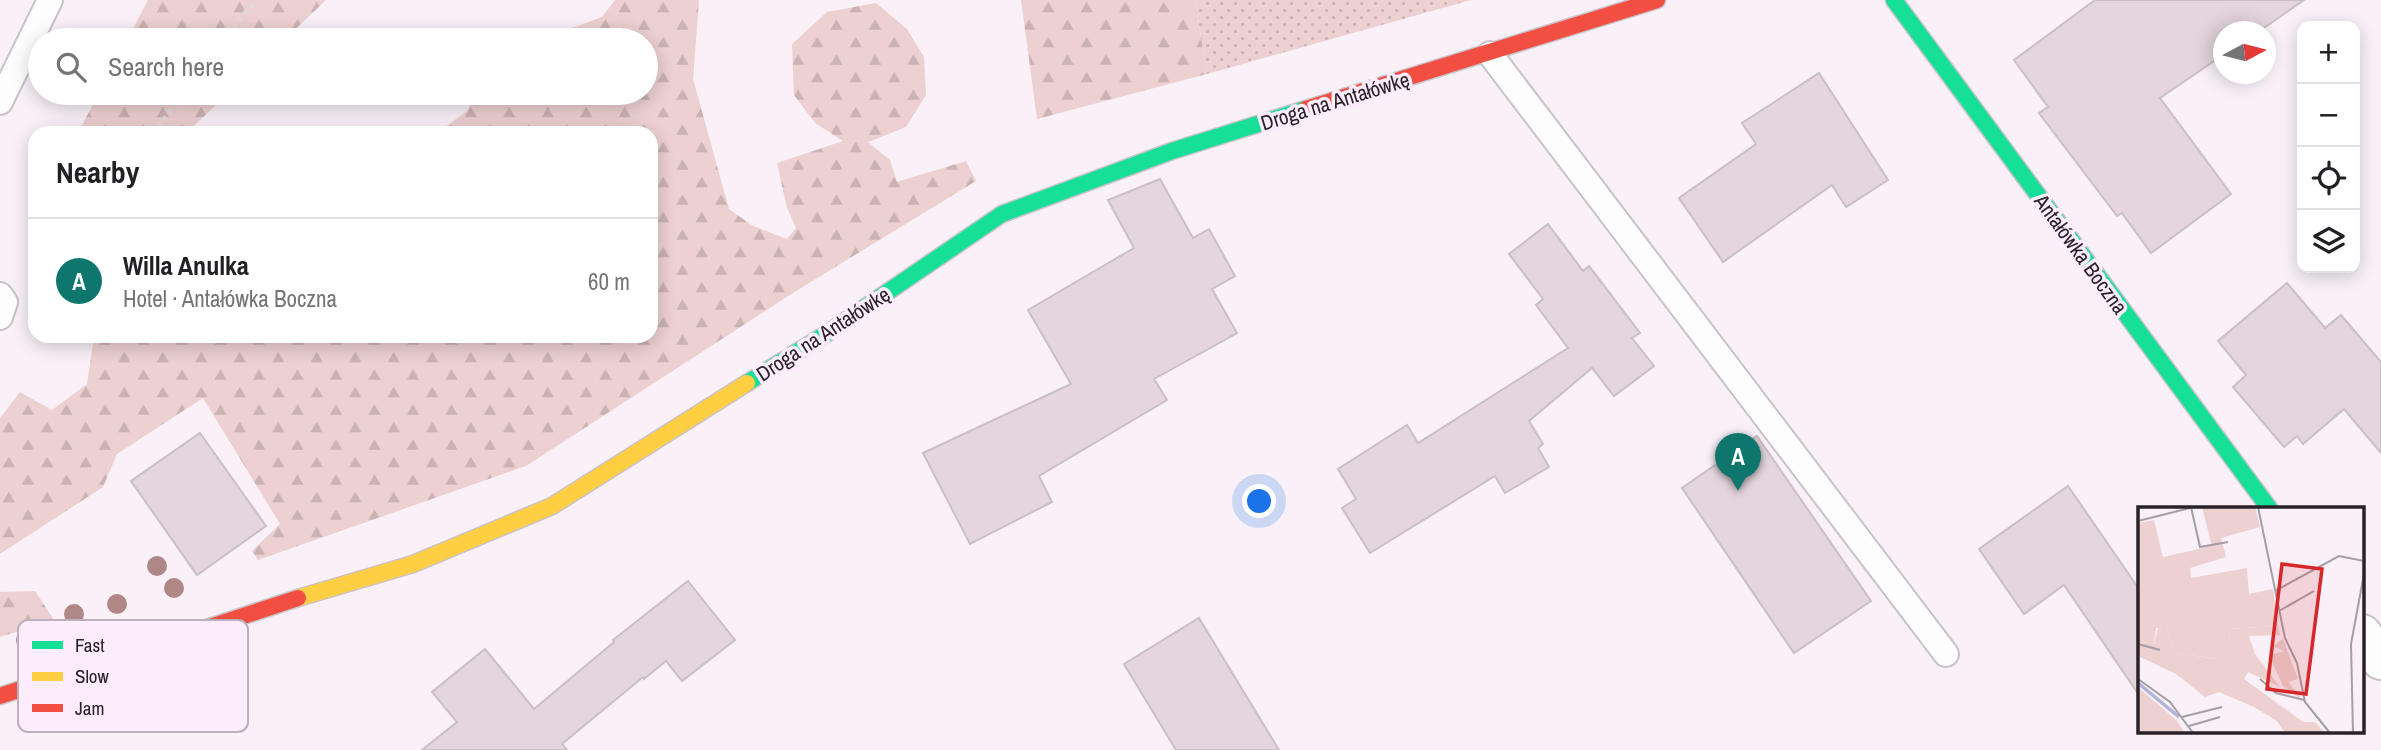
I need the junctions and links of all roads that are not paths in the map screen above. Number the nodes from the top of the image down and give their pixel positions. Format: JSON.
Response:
{"nodes":[{"id":1,"x":50,"y":0,"type":"edge"},
{"id":2,"x":1657,"y":0,"type":"edge"},
{"id":3,"x":1894,"y":0,"type":"edge"},
{"id":4,"x":36,"y":28,"type":"edge"},
{"id":5,"x":28,"y":45,"type":"edge"},
{"id":6,"x":1490,"y":54,"type":"junction"},
{"id":7,"x":0,"y":102,"type":"edge"},
{"id":8,"x":0,"y":295,"type":"edge"},
{"id":9,"x":0,"y":317,"type":"edge"},
{"id":10,"x":2268,"y":507,"type":"edge"},
{"id":11,"x":230,"y":620,"type":"edge"},
{"id":12,"x":2364,"y":637,"type":"edge"},
{"id":13,"x":1946,"y":654,"type":"dead end"},
{"id":14,"x":2381,"y":660,"type":"edge"},
{"id":15,"x":18,"y":690,"type":"edge"},
{"id":16,"x":0,"y":696,"type":"edge"}],
"edges":[{"from":1,"to":4,"type":"lane"},
{"from":2,"to":6,"type":"street","name":"Droga na Antałówkę"},
{"from":3,"to":10,"type":"street","name":"Antałówka Boczna"},
{"from":5,"to":7,"type":"lane"},
{"from":6,"to":11,"type":"street","name":"Droga na Antałówkę"},
{"from":6,"to":13,"type":"lane"},
{"from":8,"to":9,"type":"lane"},
{"from":12,"to":14,"type":"street"},
{"from":15,"to":16,"type":"street","name":"Droga na Antałówkę"}]}
